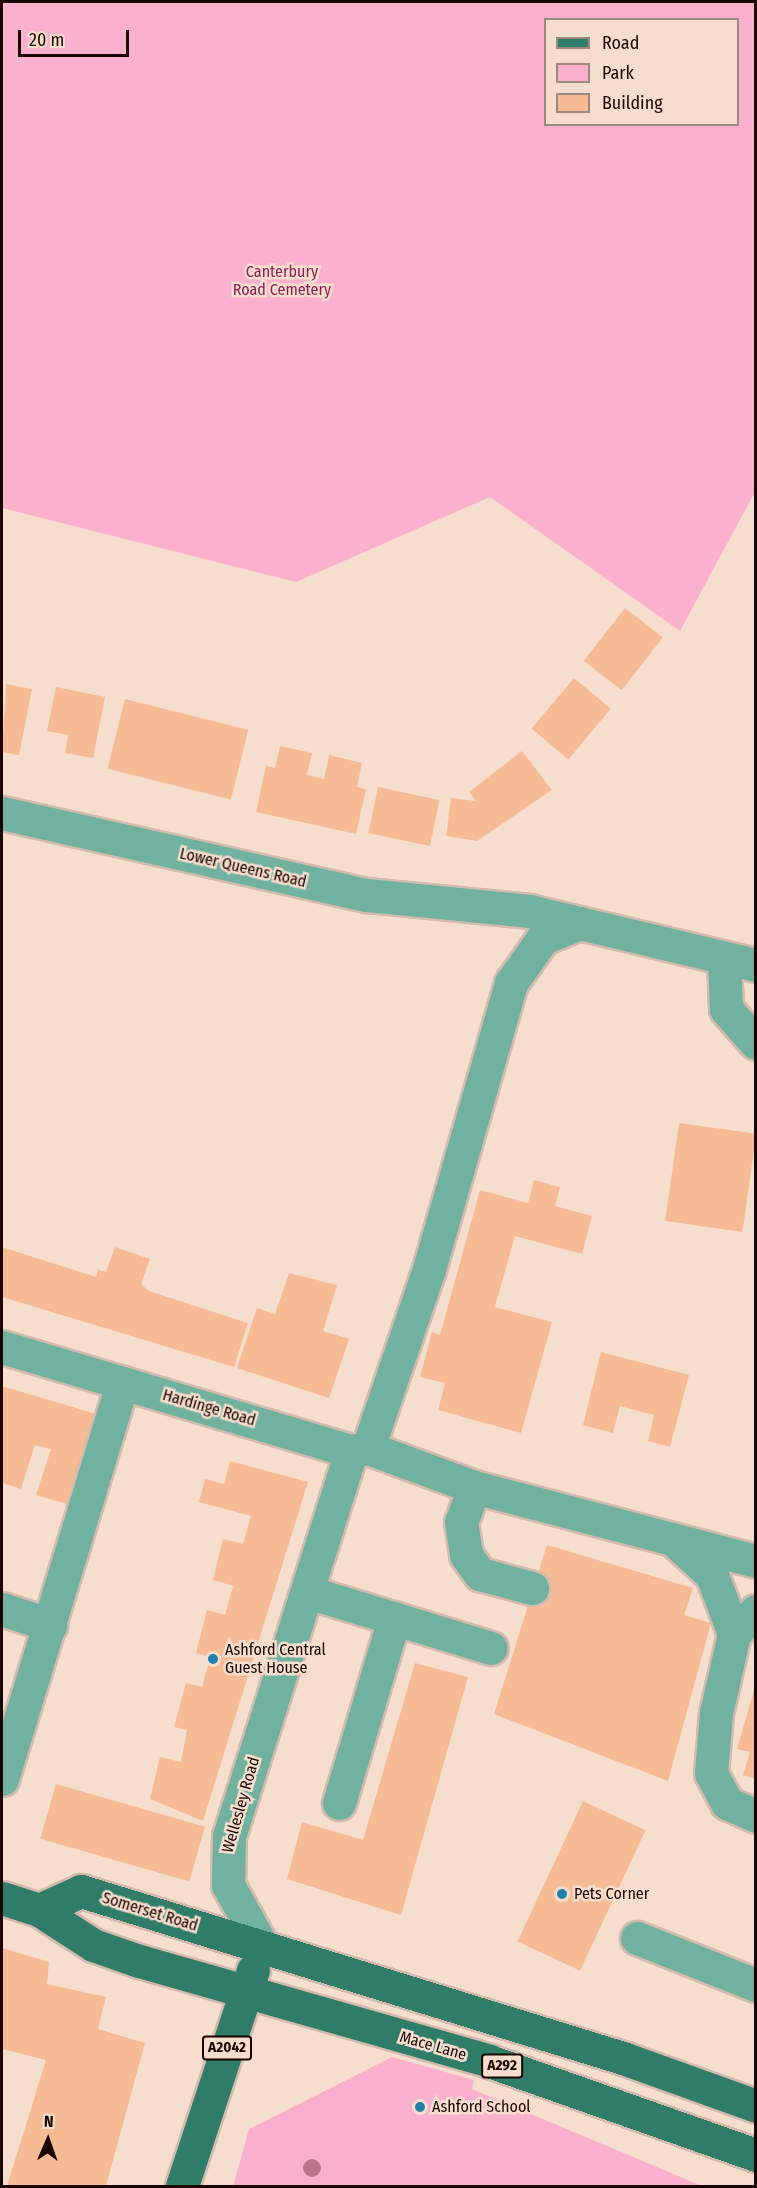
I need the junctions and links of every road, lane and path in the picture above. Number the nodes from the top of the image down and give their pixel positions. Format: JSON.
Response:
{"nodes":[{"id":1,"x":2,"y":813,"type":"edge"},
{"id":2,"x":580,"y":923,"type":"junction"},
{"id":3,"x":724,"y":959,"type":"junction"},
{"id":4,"x":756,"y":965,"type":"edge"},
{"id":5,"x":756,"y":1043,"type":"edge"},
{"id":6,"x":2,"y":1347,"type":"edge"},
{"id":7,"x":122,"y":1383,"type":"junction"},
{"id":8,"x":360,"y":1450,"type":"junction"},
{"id":9,"x":474,"y":1487,"type":"junction"},
{"id":10,"x":672,"y":1539,"type":"junction"},
{"id":11,"x":756,"y":1561,"type":"edge"},
{"id":12,"x":532,"y":1588,"type":"dead end"},
{"id":13,"x":308,"y":1592,"type":"junction"},
{"id":14,"x":2,"y":1609,"type":"edge"},
{"id":15,"x":394,"y":1618,"type":"junction"},
{"id":16,"x":745,"y":1622,"type":"edge"},
{"id":17,"x":50,"y":1625,"type":"junction"},
{"id":18,"x":491,"y":1647,"type":"dead end"},
{"id":19,"x":2,"y":1779,"type":"edge"},
{"id":20,"x":339,"y":1803,"type":"dead end"},
{"id":21,"x":756,"y":1816,"type":"edge"},
{"id":22,"x":2,"y":1898,"type":"edge"},
{"id":23,"x":39,"y":1910,"type":"junction"},
{"id":24,"x":637,"y":1938,"type":"dead end"},
{"id":25,"x":262,"y":1946,"type":"junction"},
{"id":26,"x":756,"y":1985,"type":"edge"},
{"id":27,"x":245,"y":1990,"type":"junction"},
{"id":28,"x":756,"y":2106,"type":"edge"},
{"id":29,"x":756,"y":2155,"type":"edge"},
{"id":30,"x":182,"y":2187,"type":"edge"}],
"edges":[{"from":1,"to":2,"type":"street","name":"Lower Queens Road"},
{"from":2,"to":3,"type":"street","name":"Lower Queens Road"},
{"from":2,"to":8,"type":"street","name":"Wellesley Road"},
{"from":3,"to":4,"type":"street","name":"Lower Queens Road"},
{"from":3,"to":5,"type":"street"},
{"from":6,"to":7,"type":"street","name":"Hardinge Road"},
{"from":7,"to":8,"type":"street","name":"Hardinge Road"},
{"from":7,"to":17,"type":"street"},
{"from":8,"to":9,"type":"street","name":"Hardinge Road"},
{"from":8,"to":13,"type":"street","name":"Wellesley Road"},
{"from":9,"to":10,"type":"street","name":"Hardinge Road"},
{"from":9,"to":12,"type":"street"},
{"from":10,"to":11,"type":"street","name":"Hardinge Road"},
{"from":10,"to":16,"type":"street"},
{"from":13,"to":15,"type":"street"},
{"from":13,"to":25,"type":"street","name":"Wellesley Road"},
{"from":14,"to":17,"type":"street"},
{"from":15,"to":18,"type":"street"},
{"from":15,"to":20,"type":"street"},
{"from":16,"to":21,"type":"street"},
{"from":17,"to":19,"type":"street"},
{"from":22,"to":23,"type":"main road","number":"A292"},
{"from":23,"to":25,"type":"main road","name":"Somerset Road"},
{"from":23,"to":27,"type":"main road","number":"A292"},
{"from":24,"to":26,"type":"street"},
{"from":25,"to":27,"type":"main road","number":"A2042"},
{"from":25,"to":28,"type":"main road"},
{"from":27,"to":29,"type":"main road","name":"Mace Lane","number":"A292"},
{"from":27,"to":30,"type":"main road","number":"A2042"}]}
